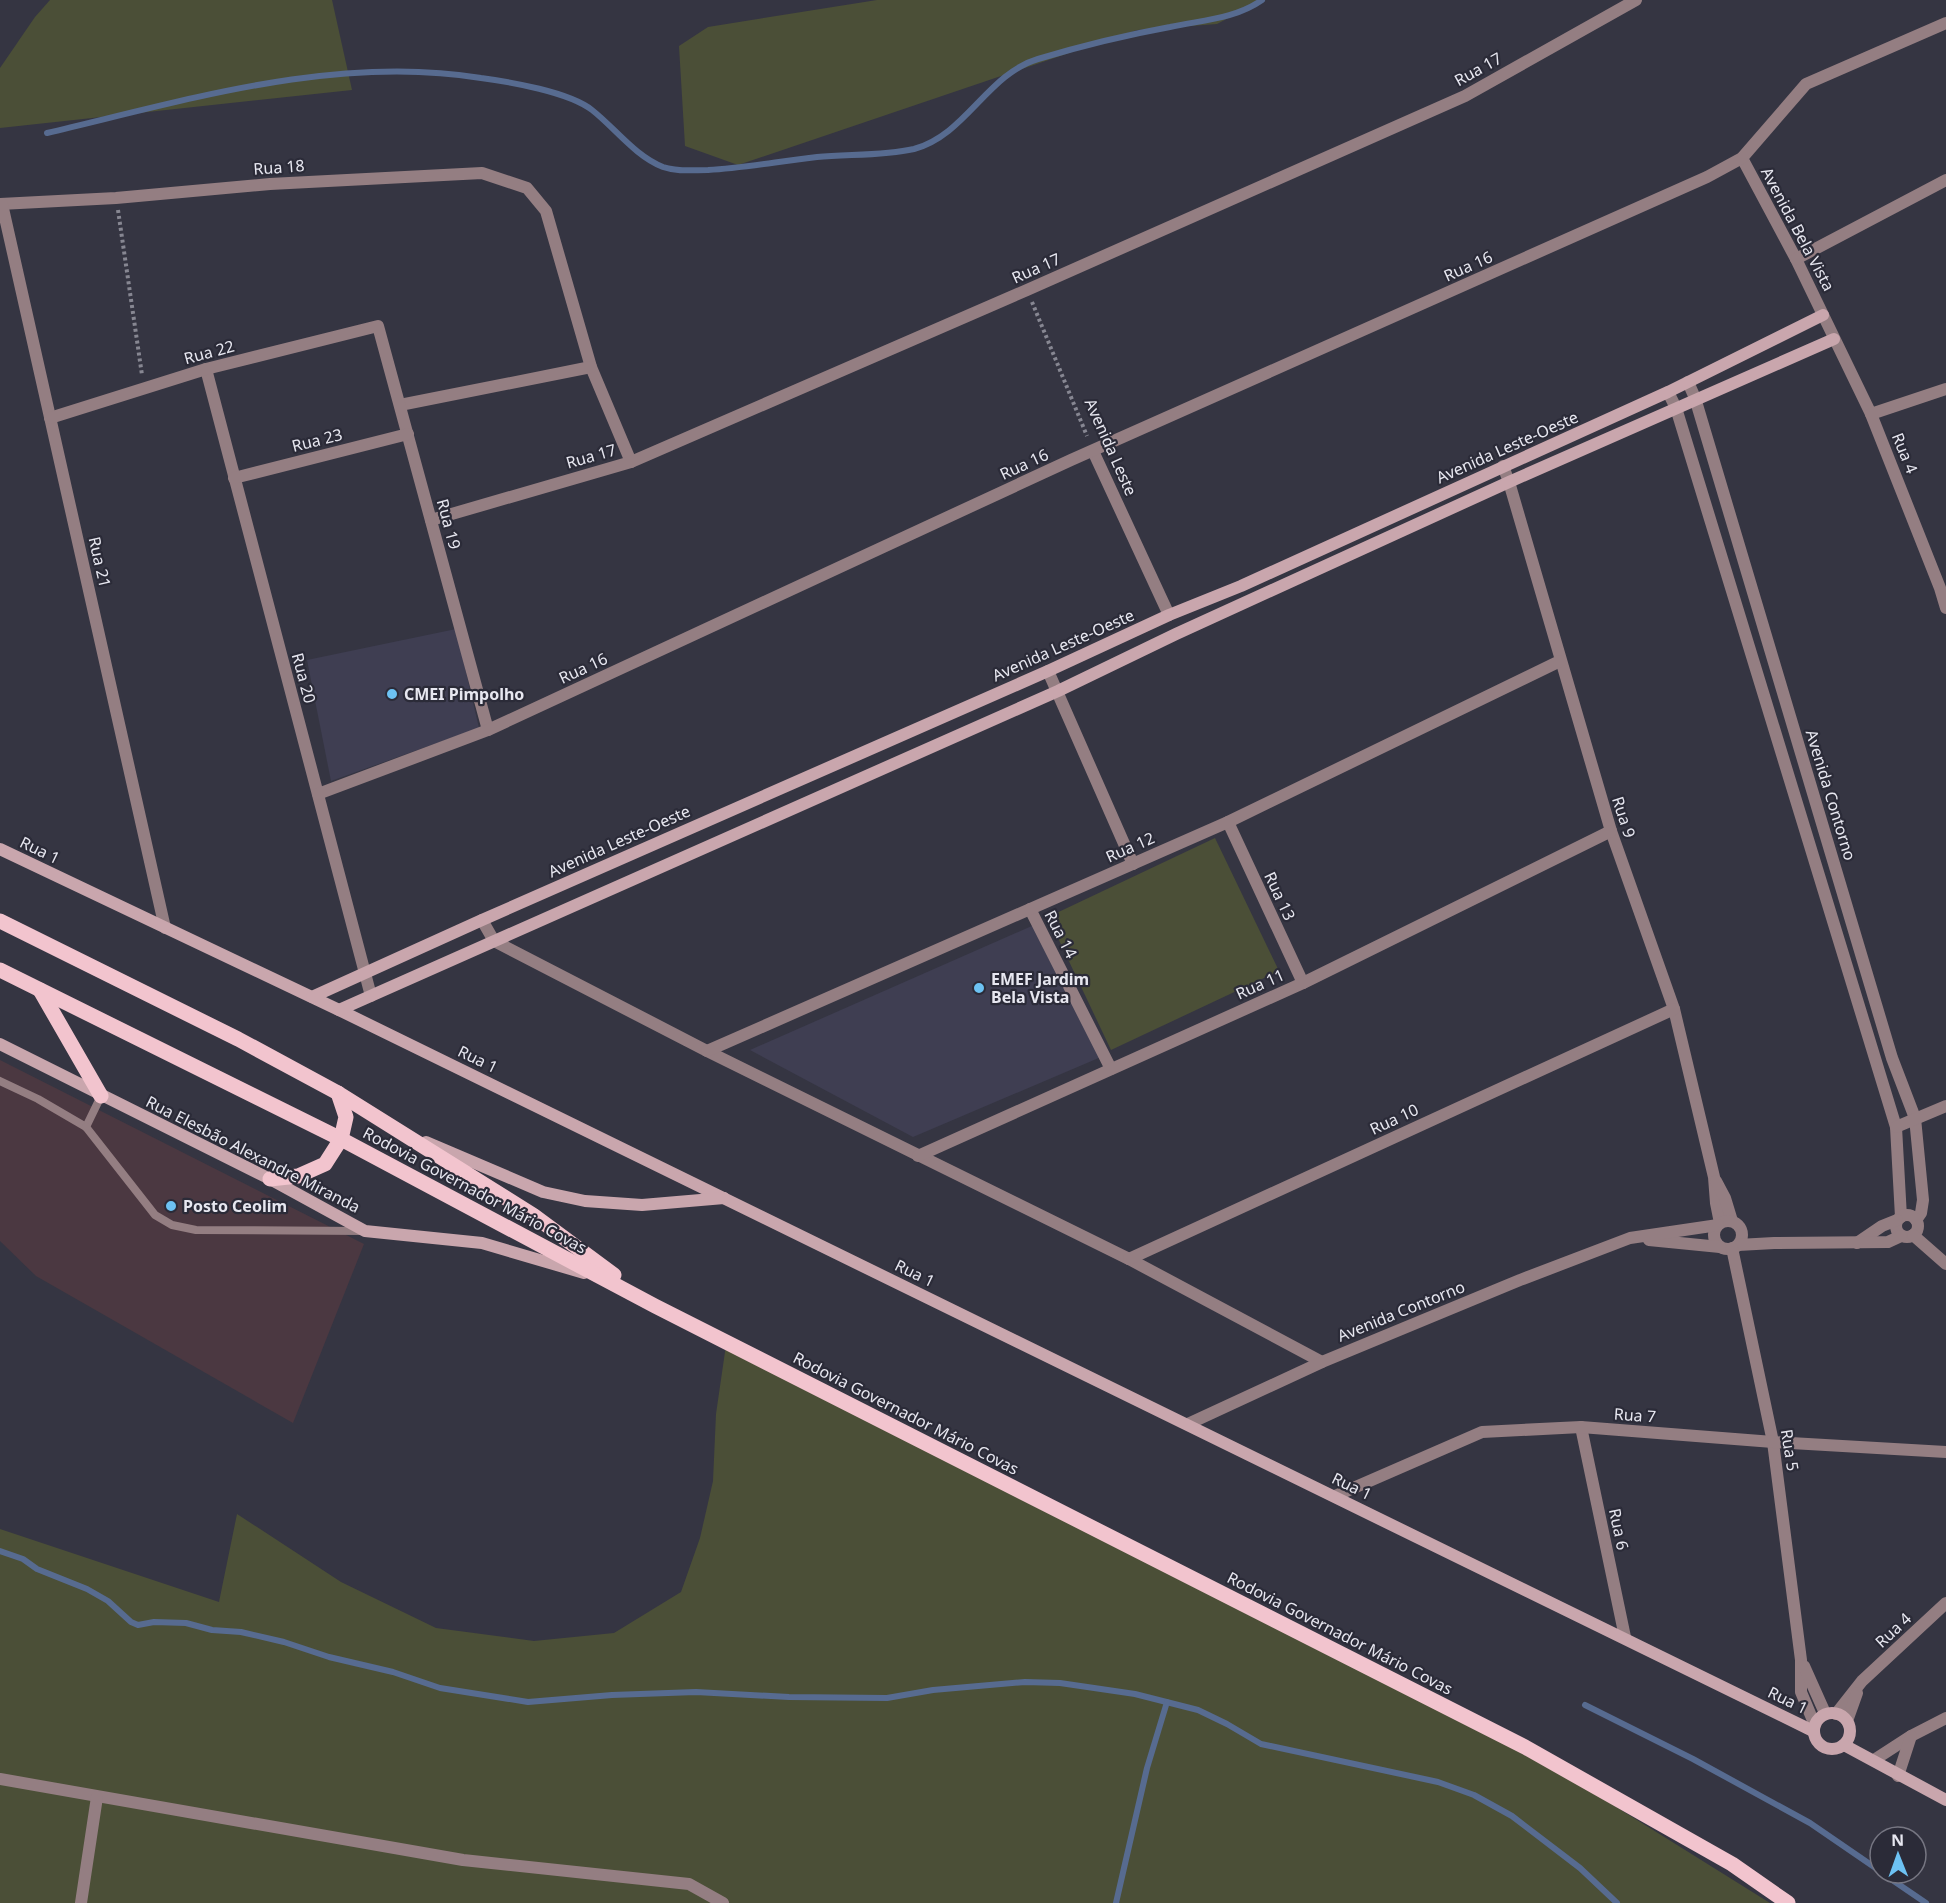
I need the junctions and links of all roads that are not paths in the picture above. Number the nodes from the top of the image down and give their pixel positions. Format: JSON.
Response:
{"nodes":[{"id":1,"x":1636,"y":0,"type":"edge"},
{"id":2,"x":1946,"y":23,"type":"edge"},
{"id":3,"x":1742,"y":158,"type":"junction"},
{"id":4,"x":1946,"y":180,"type":"edge"},
{"id":5,"x":1,"y":204,"type":"edge"},
{"id":6,"x":1796,"y":259,"type":"junction"},
{"id":7,"x":1823,"y":315,"type":"junction"},
{"id":8,"x":378,"y":326,"type":"joint"},
{"id":9,"x":1834,"y":339,"type":"junction"},
{"id":10,"x":591,"y":367,"type":"junction"},
{"id":11,"x":206,"y":369,"type":"junction"},
{"id":12,"x":1688,"y":382,"type":"junction"},
{"id":13,"x":1946,"y":389,"type":"edge"},
{"id":14,"x":1668,"y":392,"type":"junction"},
{"id":15,"x":1695,"y":398,"type":"junction"},
{"id":16,"x":400,"y":405,"type":"junction"},
{"id":17,"x":1676,"y":408,"type":"junction"},
{"id":18,"x":1871,"y":414,"type":"junction"},
{"id":19,"x":50,"y":418,"type":"junction"},
{"id":20,"x":408,"y":434,"type":"junction"},
{"id":21,"x":1093,"y":451,"type":"junction"},
{"id":22,"x":631,"y":462,"type":"junction"},
{"id":23,"x":1503,"y":466,"type":"junction"},
{"id":24,"x":234,"y":478,"type":"junction"},
{"id":25,"x":1509,"y":482,"type":"junction"},
{"id":26,"x":431,"y":520,"type":"junction"},
{"id":27,"x":1943,"y":587,"type":"edge"},
{"id":28,"x":1946,"y":608,"type":"edge"},
{"id":29,"x":1169,"y":615,"type":"junction"},
{"id":30,"x":1560,"y":661,"type":"junction"},
{"id":31,"x":1048,"y":671,"type":"junction"},
{"id":32,"x":1058,"y":691,"type":"junction"},
{"id":33,"x":488,"y":730,"type":"junction"},
{"id":34,"x":318,"y":794,"type":"junction"},
{"id":35,"x":1228,"y":822,"type":"junction"},
{"id":36,"x":1611,"y":831,"type":"junction"},
{"id":37,"x":0,"y":849,"type":"edge"},
{"id":38,"x":1133,"y":864,"type":"junction"},
{"id":39,"x":1030,"y":909,"type":"junction"},
{"id":40,"x":482,"y":920,"type":"junction"},
{"id":41,"x":0,"y":921,"type":"edge"},
{"id":42,"x":165,"y":928,"type":"junction"},
{"id":43,"x":494,"y":941,"type":"junction"},
{"id":44,"x":0,"y":970,"type":"edge"},
{"id":45,"x":364,"y":972,"type":"junction"},
{"id":46,"x":1303,"y":983,"type":"junction"},
{"id":47,"x":40,"y":990,"type":"junction"},
{"id":48,"x":371,"y":996,"type":"junction"},
{"id":49,"x":312,"y":997,"type":"junction"},
{"id":50,"x":1674,"y":1009,"type":"junction"},
{"id":51,"x":339,"y":1010,"type":"junction"},
{"id":52,"x":0,"y":1044,"type":"edge"},
{"id":53,"x":707,"y":1051,"type":"junction"},
{"id":54,"x":1112,"y":1070,"type":"junction"},
{"id":55,"x":0,"y":1082,"type":"edge"},
{"id":56,"x":338,"y":1093,"type":"junction"},
{"id":57,"x":101,"y":1096,"type":"junction"},
{"id":58,"x":1946,"y":1106,"type":"edge"},
{"id":59,"x":1915,"y":1118,"type":"junction"},
{"id":60,"x":86,"y":1126,"type":"junction"},
{"id":61,"x":1896,"y":1127,"type":"junction"},
{"id":62,"x":393,"y":1128,"type":"junction"},
{"id":63,"x":341,"y":1139,"type":"junction"},
{"id":64,"x":918,"y":1156,"type":"junction"},
{"id":65,"x":270,"y":1179,"type":"junction"},
{"id":66,"x":725,"y":1198,"type":"junction"},
{"id":67,"x":1899,"y":1218,"type":"junction"},
{"id":68,"x":1916,"y":1220,"type":"junction"},
{"id":69,"x":1727,"y":1224,"type":"junction"},
{"id":70,"x":365,"y":1231,"type":"junction"},
{"id":71,"x":1907,"y":1235,"type":"junction"},
{"id":72,"x":1630,"y":1238,"type":"junction"},
{"id":73,"x":1774,"y":1243,"type":"junction"},
{"id":74,"x":1857,"y":1243,"type":"junction"},
{"id":75,"x":1730,"y":1247,"type":"junction"},
{"id":76,"x":1128,"y":1260,"type":"junction"},
{"id":77,"x":1946,"y":1264,"type":"edge"},
{"id":78,"x":608,"y":1281,"type":"junction"},
{"id":79,"x":655,"y":1306,"type":"junction"},
{"id":80,"x":1322,"y":1362,"type":"junction"},
{"id":81,"x":1188,"y":1424,"type":"junction"},
{"id":82,"x":1581,"y":1427,"type":"junction"},
{"id":83,"x":1773,"y":1442,"type":"junction"},
{"id":84,"x":1946,"y":1452,"type":"edge"},
{"id":85,"x":1335,"y":1496,"type":"junction"},
{"id":86,"x":1946,"y":1603,"type":"edge"},
{"id":87,"x":1624,"y":1637,"type":"junction"},
{"id":88,"x":1801,"y":1660,"type":"junction"},
{"id":89,"x":1836,"y":1716,"type":"junction"},
{"id":90,"x":1946,"y":1718,"type":"edge"},
{"id":91,"x":1814,"y":1727,"type":"junction"},
{"id":92,"x":1911,"y":1736,"type":"junction"},
{"id":93,"x":1844,"y":1745,"type":"junction"},
{"id":94,"x":1874,"y":1760,"type":"junction"},
{"id":95,"x":1898,"y":1776,"type":"junction"},
{"id":96,"x":0,"y":1779,"type":"edge"},
{"id":97,"x":97,"y":1797,"type":"junction"},
{"id":98,"x":1946,"y":1800,"type":"edge"},
{"id":99,"x":81,"y":1903,"type":"edge"},
{"id":100,"x":723,"y":1903,"type":"edge"},
{"id":101,"x":1788,"y":1903,"type":"edge"}],
"edges":[{"from":1,"to":22,"type":"street","name":"Rua 17"},
{"from":2,"to":3,"type":"street"},
{"from":3,"to":6,"type":"street","name":"Avenida Bela Vista"},
{"from":3,"to":21,"type":"street","name":"Rua 16"},
{"from":4,"to":6,"type":"street"},
{"from":5,"to":10,"type":"street","name":"Rua 18"},
{"from":5,"to":19,"type":"street","name":"Rua 21"},
{"from":6,"to":7,"type":"street","name":"Avenida Bela Vista"},
{"from":7,"to":9,"type":"street","name":"Rua 4"},
{"from":7,"to":12,"type":"street","name":"Avenida Leste-Oeste"},
{"from":8,"to":11,"type":"street","name":"Rua 22"},
{"from":8,"to":16,"type":"street","name":"Rua 19"},
{"from":9,"to":15,"type":"street","name":"Avenida Leste-Oeste"},
{"from":9,"to":18,"type":"street","name":"Rua 4"},
{"from":10,"to":16,"type":"street"},
{"from":10,"to":22,"type":"street"},
{"from":11,"to":19,"type":"street","name":"Rua 22"},
{"from":11,"to":24,"type":"street","name":"Rua 20"},
{"from":12,"to":14,"type":"street","name":"Avenida Leste-Oeste"},
{"from":12,"to":15,"type":"street","name":"Avenida Contorno"},
{"from":13,"to":18,"type":"street"},
{"from":14,"to":17,"type":"street"},
{"from":14,"to":23,"type":"street","name":"Avenida Leste-Oeste"},
{"from":15,"to":17,"type":"street","name":"Avenida Leste-Oeste"},
{"from":15,"to":59,"type":"street","name":"Avenida Contorno"},
{"from":16,"to":20,"type":"street","name":"Rua 19"},
{"from":17,"to":25,"type":"street","name":"Avenida Leste-Oeste"},
{"from":17,"to":61,"type":"street"},
{"from":18,"to":27,"type":"street","name":"Rua 4"},
{"from":19,"to":42,"type":"street","name":"Rua 21"},
{"from":20,"to":24,"type":"street","name":"Rua 23"},
{"from":20,"to":26,"type":"street","name":"Rua 19"},
{"from":21,"to":29,"type":"street","name":"Avenida Leste"},
{"from":21,"to":33,"type":"street","name":"Rua 16"},
{"from":22,"to":26,"type":"street","name":"Rua 17"},
{"from":23,"to":25,"type":"street","name":"Rua 9"},
{"from":23,"to":29,"type":"street","name":"Avenida Leste-Oeste"},
{"from":24,"to":34,"type":"street","name":"Rua 20"},
{"from":25,"to":30,"type":"street","name":"Rua 9"},
{"from":25,"to":32,"type":"street","name":"Avenida Leste-Oeste"},
{"from":26,"to":33,"type":"street","name":"Rua 19"},
{"from":27,"to":28,"type":"street","name":"Rua 4"},
{"from":29,"to":31,"type":"street","name":"Avenida Leste-Oeste"},
{"from":30,"to":35,"type":"street","name":"Rua 12"},
{"from":30,"to":36,"type":"street","name":"Rua 9"},
{"from":31,"to":32,"type":"street"},
{"from":31,"to":40,"type":"street","name":"Avenida Leste-Oeste"},
{"from":32,"to":38,"type":"street"},
{"from":32,"to":43,"type":"street","name":"Avenida Leste-Oeste"},
{"from":33,"to":34,"type":"street","name":"Rua 16"},
{"from":34,"to":45,"type":"street","name":"Rua 20"},
{"from":35,"to":38,"type":"street","name":"Rua 12"},
{"from":35,"to":46,"type":"street","name":"Rua 13"},
{"from":36,"to":46,"type":"street","name":"Rua 11"},
{"from":36,"to":50,"type":"street","name":"Rua 9"},
{"from":37,"to":42,"type":"street","name":"Rua 1"},
{"from":38,"to":39,"type":"street","name":"Rua 12"},
{"from":39,"to":53,"type":"street","name":"Rua 12"},
{"from":39,"to":54,"type":"street","name":"Rua 14"},
{"from":40,"to":43,"type":"street"},
{"from":40,"to":45,"type":"street","name":"Avenida Leste-Oeste"},
{"from":41,"to":56,"type":"main road"},
{"from":42,"to":49,"type":"street","name":"Rua 1"},
{"from":43,"to":48,"type":"street","name":"Avenida Leste-Oeste"},
{"from":43,"to":53,"type":"street"},
{"from":44,"to":47,"type":"main road","name":"Rodovia Governador Mário Covas"},
{"from":45,"to":48,"type":"street","name":"Rua 20"},
{"from":45,"to":49,"type":"street","name":"Avenida Leste-Oeste"},
{"from":46,"to":54,"type":"street","name":"Rua 11"},
{"from":47,"to":57,"type":"main road"},
{"from":47,"to":63,"type":"main road","name":"Rodovia Governador Mário Covas"},
{"from":48,"to":51,"type":"street","name":"Avenida Leste-Oeste"},
{"from":49,"to":51,"type":"street","name":"Rua 1"},
{"from":50,"to":69,"type":"street","name":"Rua 9"},
{"from":50,"to":76,"type":"street","name":"Rua 10"},
{"from":51,"to":66,"type":"street","name":"Rua 1"},
{"from":52,"to":57,"type":"street","name":"Rua Elesbão Alexandre Miranda"},
{"from":53,"to":64,"type":"street"},
{"from":54,"to":64,"type":"street","name":"Rua 11"},
{"from":55,"to":60,"type":"lane"},
{"from":56,"to":62,"type":"main road"},
{"from":56,"to":63,"type":"main road"},
{"from":57,"to":60,"type":"lane"},
{"from":57,"to":65,"type":"street","name":"Rua Elesbão Alexandre Miranda"},
{"from":58,"to":59,"type":"street"},
{"from":59,"to":61,"type":"street"},
{"from":59,"to":68,"type":"street","name":"Avenida Contorno"},
{"from":60,"to":70,"type":"lane"},
{"from":61,"to":67,"type":"street"},
{"from":62,"to":66,"type":"street"},
{"from":62,"to":79,"type":"main road"},
{"from":63,"to":65,"type":"main road"},
{"from":63,"to":78,"type":"main road","name":"Rodovia Governador Mário Covas"},
{"from":64,"to":76,"type":"street"},
{"from":65,"to":70,"type":"street","name":"Rua Elesbão Alexandre Miranda"},
{"from":66,"to":81,"type":"street","name":"Rua 1"},
{"from":67,"to":68,"type":"street"},
{"from":67,"to":71,"type":"street"},
{"from":67,"to":74,"type":"street"},
{"from":68,"to":71,"type":"street"},
{"from":69,"to":72,"type":"street","name":"Avenida Contorno"},
{"from":69,"to":73,"type":"street","name":"Avenida Contorno"},
{"from":69,"to":75,"type":"street"},
{"from":69,"to":75,"type":"street"},
{"from":70,"to":78,"type":"street","name":"Rua Elesbão Alexandre Miranda"},
{"from":71,"to":74,"type":"street","name":"Avenida Contorno"},
{"from":71,"to":77,"type":"street"},
{"from":72,"to":75,"type":"street","name":"Avenida Contorno"},
{"from":72,"to":80,"type":"street","name":"Avenida Contorno"},
{"from":73,"to":74,"type":"street","name":"Avenida Contorno"},
{"from":73,"to":75,"type":"street","name":"Avenida Contorno"},
{"from":75,"to":83,"type":"street","name":"Rua 5"},
{"from":76,"to":80,"type":"street"},
{"from":78,"to":79,"type":"main road","name":"Rodovia Governador Mário Covas"},
{"from":79,"to":101,"type":"main road","name":"Rodovia Governador Mário Covas"},
{"from":80,"to":81,"type":"street","name":"Avenida Contorno"},
{"from":81,"to":85,"type":"street","name":"Rua 1"},
{"from":82,"to":83,"type":"street","name":"Rua 7"},
{"from":82,"to":85,"type":"street","name":"Rua 7"},
{"from":82,"to":87,"type":"street","name":"Rua 6"},
{"from":83,"to":84,"type":"street","name":"Rua 7"},
{"from":83,"to":88,"type":"street","name":"Rua 5"},
{"from":85,"to":87,"type":"street","name":"Rua 1"},
{"from":86,"to":89,"type":"street","name":"Rua 4"},
{"from":87,"to":91,"type":"street","name":"Rua 1"},
{"from":88,"to":89,"type":"street","name":"Rua 5"},
{"from":88,"to":91,"type":"street","name":"Rua 5"},
{"from":89,"to":91,"type":"street"},
{"from":89,"to":93,"type":"street"},
{"from":90,"to":92,"type":"street"},
{"from":91,"to":93,"type":"street"},
{"from":92,"to":94,"type":"street"},
{"from":92,"to":95,"type":"street"},
{"from":93,"to":94,"type":"street"},
{"from":94,"to":95,"type":"street"},
{"from":95,"to":98,"type":"street"},
{"from":96,"to":97,"type":"street"},
{"from":97,"to":99,"type":"street"},
{"from":97,"to":100,"type":"street"}]}
